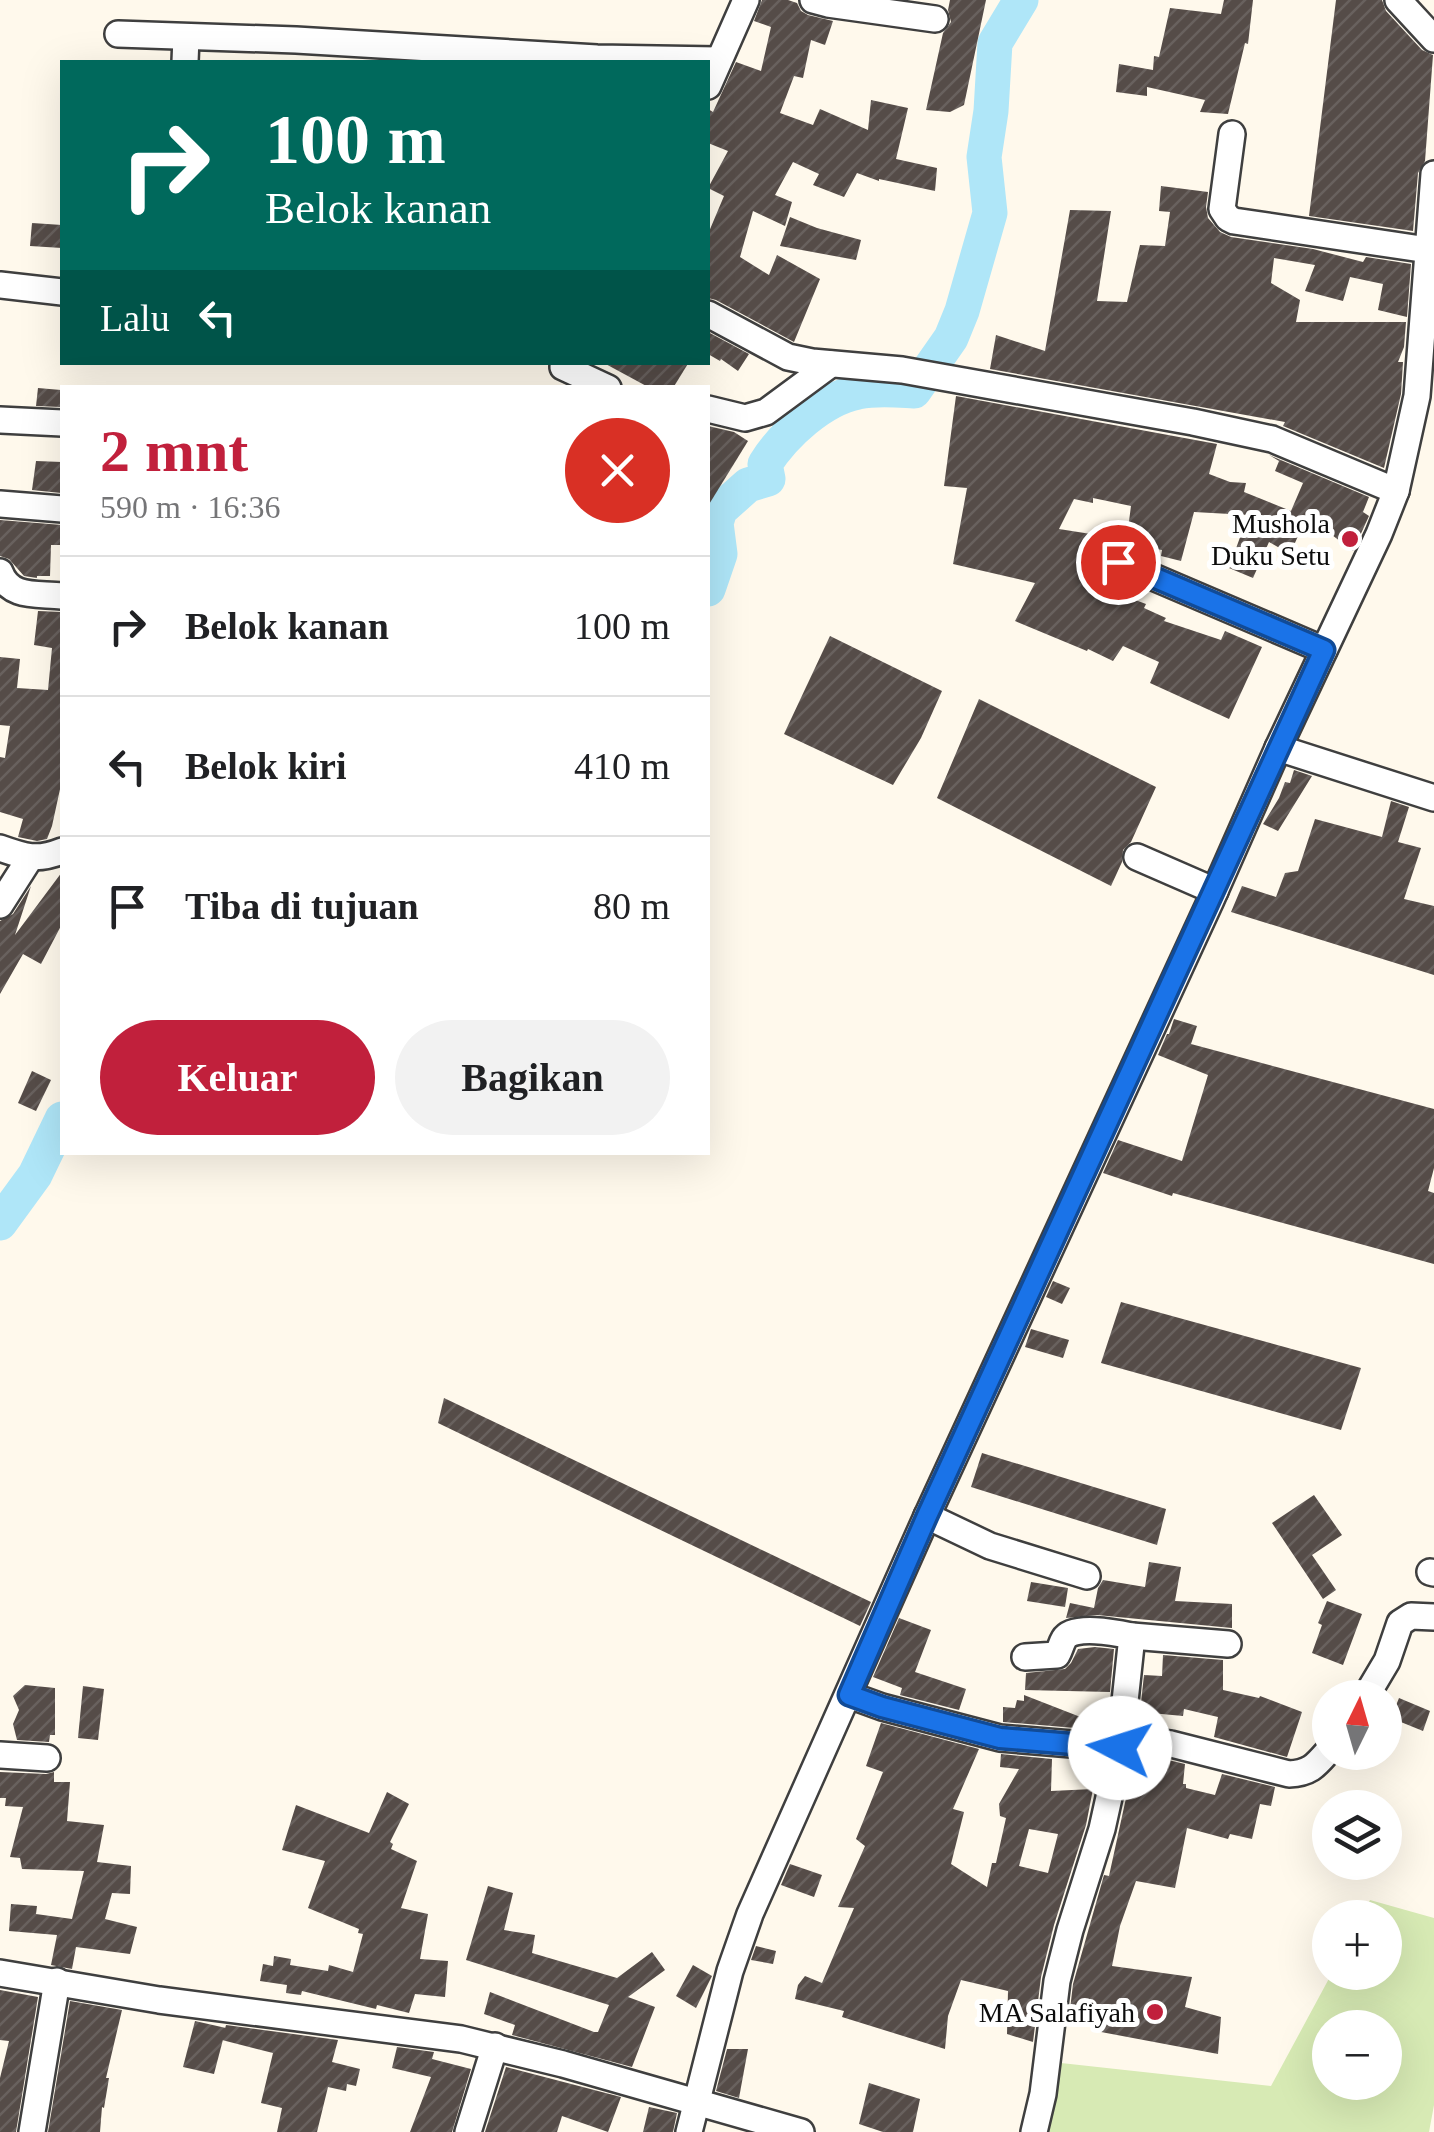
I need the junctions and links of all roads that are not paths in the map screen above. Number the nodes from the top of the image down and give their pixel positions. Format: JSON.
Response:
{"nodes":[{"id":1,"x":746,"y":0,"type":"edge"},
{"id":2,"x":813,"y":0,"type":"edge"},
{"id":3,"x":1398,"y":0,"type":"edge"},
{"id":4,"x":935,"y":19,"type":"dead end"},
{"id":5,"x":118,"y":34,"type":"dead end"},
{"id":6,"x":1434,"y":39,"type":"edge"},
{"id":7,"x":185,"y":50,"type":"edge"},
{"id":8,"x":441,"y":55,"type":"edge"},
{"id":9,"x":718,"y":60,"type":"junction"},
{"id":10,"x":710,"y":81,"type":"edge"},
{"id":11,"x":1232,"y":134,"type":"dead end"},
{"id":12,"x":1434,"y":174,"type":"edge"},
{"id":13,"x":1428,"y":250,"type":"junction"},
{"id":14,"x":0,"y":286,"type":"edge"},
{"id":15,"x":60,"y":292,"type":"edge"},
{"id":16,"x":710,"y":315,"type":"edge"},
{"id":17,"x":831,"y":364,"type":"junction"},
{"id":18,"x":560,"y":372,"type":"edge"},
{"id":19,"x":599,"y":385,"type":"edge"},
{"id":20,"x":1425,"y":399,"type":"edge"},
{"id":21,"x":710,"y":409,"type":"edge"},
{"id":22,"x":0,"y":420,"type":"edge"},
{"id":23,"x":60,"y":423,"type":"edge"},
{"id":24,"x":1396,"y":491,"type":"junction"},
{"id":25,"x":0,"y":504,"type":"edge"},
{"id":26,"x":60,"y":509,"type":"edge"},
{"id":27,"x":1118,"y":562,"type":"dead end"},
{"id":28,"x":0,"y":572,"type":"edge"},
{"id":29,"x":60,"y":596,"type":"edge"},
{"id":30,"x":1324,"y":650,"type":"junction"},
{"id":31,"x":1278,"y":748,"type":"junction"},
{"id":32,"x":1434,"y":798,"type":"edge"},
{"id":33,"x":0,"y":848,"type":"edge"},
{"id":34,"x":60,"y":852,"type":"edge"},
{"id":35,"x":30,"y":858,"type":"junction"},
{"id":36,"x":1137,"y":858,"type":"dead end"},
{"id":37,"x":1214,"y":891,"type":"junction"},
{"id":38,"x":0,"y":906,"type":"edge"},
{"id":39,"x":927,"y":1516,"type":"junction"},
{"id":40,"x":1087,"y":1576,"type":"dead end"},
{"id":41,"x":1434,"y":1617,"type":"edge"},
{"id":42,"x":1132,"y":1636,"type":"junction"},
{"id":43,"x":1228,"y":1644,"type":"dead end"},
{"id":44,"x":1025,"y":1657,"type":"dead end"},
{"id":45,"x":1376,"y":1680,"type":"edge"},
{"id":46,"x":849,"y":1695,"type":"junction"},
{"id":47,"x":1120,"y":1742,"type":"junction"},
{"id":48,"x":0,"y":1755,"type":"edge"},
{"id":49,"x":47,"y":1758,"type":"dead end"},
{"id":50,"x":1312,"y":1769,"type":"edge"},
{"id":51,"x":0,"y":1973,"type":"edge"},
{"id":52,"x":58,"y":1981,"type":"junction"},
{"id":53,"x":495,"y":2046,"type":"junction"},
{"id":54,"x":698,"y":2104,"type":"junction"},
{"id":55,"x":32,"y":2132,"type":"edge"},
{"id":56,"x":468,"y":2132,"type":"edge"},
{"id":57,"x":689,"y":2132,"type":"edge"},
{"id":58,"x":800,"y":2132,"type":"edge"},
{"id":59,"x":1034,"y":2132,"type":"edge"}],
"edges":[{"from":1,"to":9,"type":"street"},
{"from":2,"to":4,"type":"street"},
{"from":3,"to":6,"type":"street"},
{"from":5,"to":7,"type":"street"},
{"from":7,"to":8,"type":"street"},
{"from":8,"to":9,"type":"street"},
{"from":9,"to":10,"type":"street"},
{"from":11,"to":13,"type":"street"},
{"from":12,"to":13,"type":"street"},
{"from":13,"to":20,"type":"street"},
{"from":14,"to":15,"type":"street"},
{"from":16,"to":17,"type":"street"},
{"from":17,"to":21,"type":"street"},
{"from":17,"to":24,"type":"street"},
{"from":18,"to":19,"type":"street"},
{"from":20,"to":24,"type":"street"},
{"from":22,"to":23,"type":"street"},
{"from":24,"to":30,"type":"street"},
{"from":25,"to":26,"type":"street"},
{"from":27,"to":30,"type":"street"},
{"from":28,"to":29,"type":"street"},
{"from":30,"to":31,"type":"street"},
{"from":31,"to":32,"type":"street"},
{"from":31,"to":37,"type":"street"},
{"from":33,"to":35,"type":"street"},
{"from":34,"to":35,"type":"street"},
{"from":35,"to":38,"type":"street"},
{"from":36,"to":37,"type":"street"},
{"from":37,"to":39,"type":"street"},
{"from":39,"to":40,"type":"street"},
{"from":39,"to":46,"type":"street"},
{"from":41,"to":45,"type":"street"},
{"from":42,"to":43,"type":"street"},
{"from":42,"to":44,"type":"street"},
{"from":42,"to":47,"type":"street"},
{"from":46,"to":47,"type":"street"},
{"from":46,"to":54,"type":"street"},
{"from":47,"to":50,"type":"street"},
{"from":47,"to":59,"type":"street"},
{"from":48,"to":49,"type":"street"},
{"from":51,"to":52,"type":"street"},
{"from":52,"to":53,"type":"street"},
{"from":52,"to":55,"type":"street"},
{"from":53,"to":54,"type":"street"},
{"from":53,"to":56,"type":"street"},
{"from":54,"to":57,"type":"street"},
{"from":54,"to":58,"type":"street"}]}
